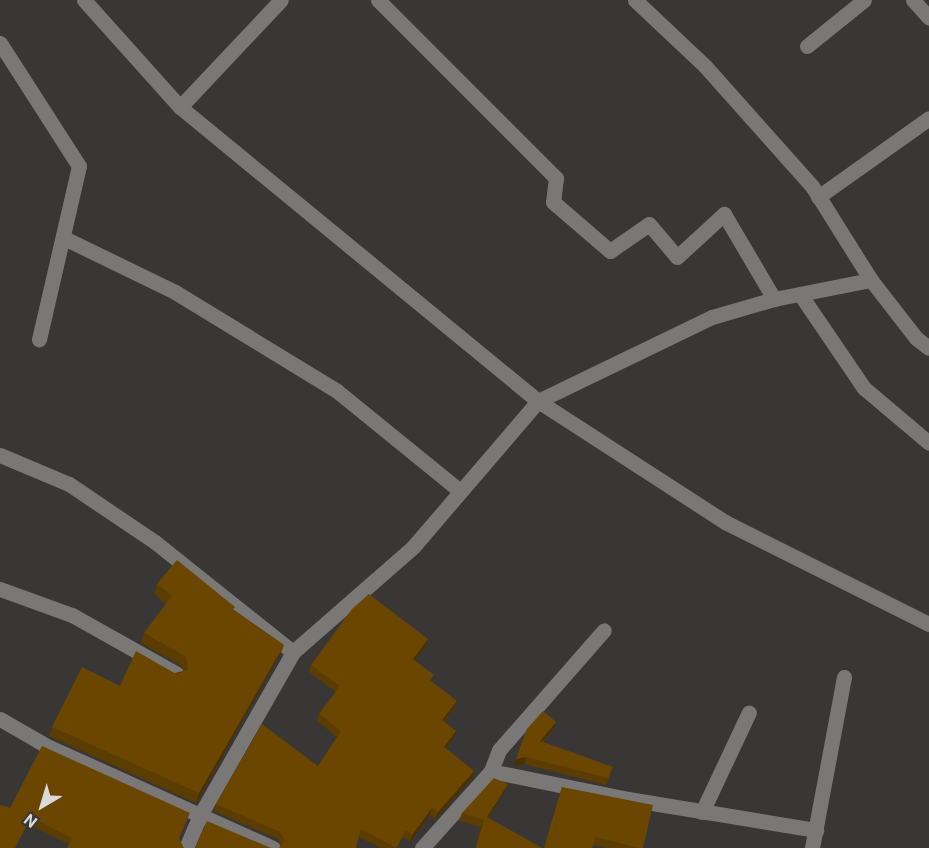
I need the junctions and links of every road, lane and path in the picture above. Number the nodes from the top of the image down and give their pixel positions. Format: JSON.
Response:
{"nodes":[{"id":1,"x":84,"y":0,"type":"edge"},
{"id":2,"x":281,"y":0,"type":"edge"},
{"id":3,"x":378,"y":0,"type":"edge"},
{"id":4,"x":635,"y":0,"type":"edge"},
{"id":5,"x":864,"y":0,"type":"edge"},
{"id":6,"x":913,"y":0,"type":"edge"},
{"id":7,"x":929,"y":18,"type":"edge"},
{"id":8,"x":0,"y":43,"type":"edge"},
{"id":9,"x":807,"y":46,"type":"dead end"},
{"id":10,"x":180,"y":107,"type":"junction"},
{"id":11,"x":929,"y":118,"type":"edge"},
{"id":12,"x":818,"y":197,"type":"junction"},
{"id":13,"x":64,"y":238,"type":"junction"},
{"id":14,"x":871,"y":280,"type":"junction"},
{"id":15,"x":800,"y":294,"type":"junction"},
{"id":16,"x":774,"y":299,"type":"junction"},
{"id":17,"x":39,"y":339,"type":"dead end"},
{"id":18,"x":929,"y":348,"type":"edge"},
{"id":19,"x":538,"y":401,"type":"junction"},
{"id":20,"x":929,"y":443,"type":"edge"},
{"id":21,"x":0,"y":455,"type":"edge"},
{"id":22,"x":460,"y":491,"type":"junction"},
{"id":23,"x":0,"y":589,"type":"edge"},
{"id":24,"x":929,"y":624,"type":"edge"},
{"id":25,"x":604,"y":630,"type":"dead end"},
{"id":26,"x":293,"y":652,"type":"junction"},
{"id":27,"x":177,"y":674,"type":"edge"},
{"id":28,"x":844,"y":677,"type":"dead end"},
{"id":29,"x":749,"y":712,"type":"dead end"},
{"id":30,"x":0,"y":719,"type":"edge"},
{"id":31,"x":491,"y":771,"type":"junction"},
{"id":32,"x":702,"y":812,"type":"junction"},
{"id":33,"x":199,"y":817,"type":"junction"},
{"id":34,"x":816,"y":830,"type":"junction"},
{"id":35,"x":186,"y":848,"type":"edge"},
{"id":36,"x":273,"y":848,"type":"edge"},
{"id":37,"x":422,"y":848,"type":"edge"},
{"id":38,"x":812,"y":848,"type":"edge"}],
"edges":[{"from":1,"to":10,"type":"street"},
{"from":2,"to":10,"type":"street"},
{"from":3,"to":16,"type":"street"},
{"from":4,"to":12,"type":"street"},
{"from":5,"to":9,"type":"street"},
{"from":6,"to":7,"type":"street"},
{"from":8,"to":13,"type":"street"},
{"from":10,"to":19,"type":"street"},
{"from":11,"to":12,"type":"street"},
{"from":12,"to":14,"type":"street"},
{"from":13,"to":17,"type":"street"},
{"from":13,"to":22,"type":"street"},
{"from":14,"to":15,"type":"street"},
{"from":14,"to":18,"type":"street"},
{"from":15,"to":16,"type":"street"},
{"from":15,"to":20,"type":"street"},
{"from":16,"to":19,"type":"street"},
{"from":19,"to":22,"type":"street"},
{"from":19,"to":24,"type":"street"},
{"from":21,"to":26,"type":"street"},
{"from":22,"to":26,"type":"street"},
{"from":23,"to":27,"type":"street"},
{"from":25,"to":31,"type":"street"},
{"from":26,"to":33,"type":"street"},
{"from":28,"to":34,"type":"street"},
{"from":29,"to":32,"type":"street"},
{"from":30,"to":33,"type":"street"},
{"from":31,"to":32,"type":"street"},
{"from":31,"to":37,"type":"street"},
{"from":32,"to":34,"type":"street"},
{"from":33,"to":35,"type":"street"},
{"from":33,"to":36,"type":"street"},
{"from":34,"to":38,"type":"street"}]}
